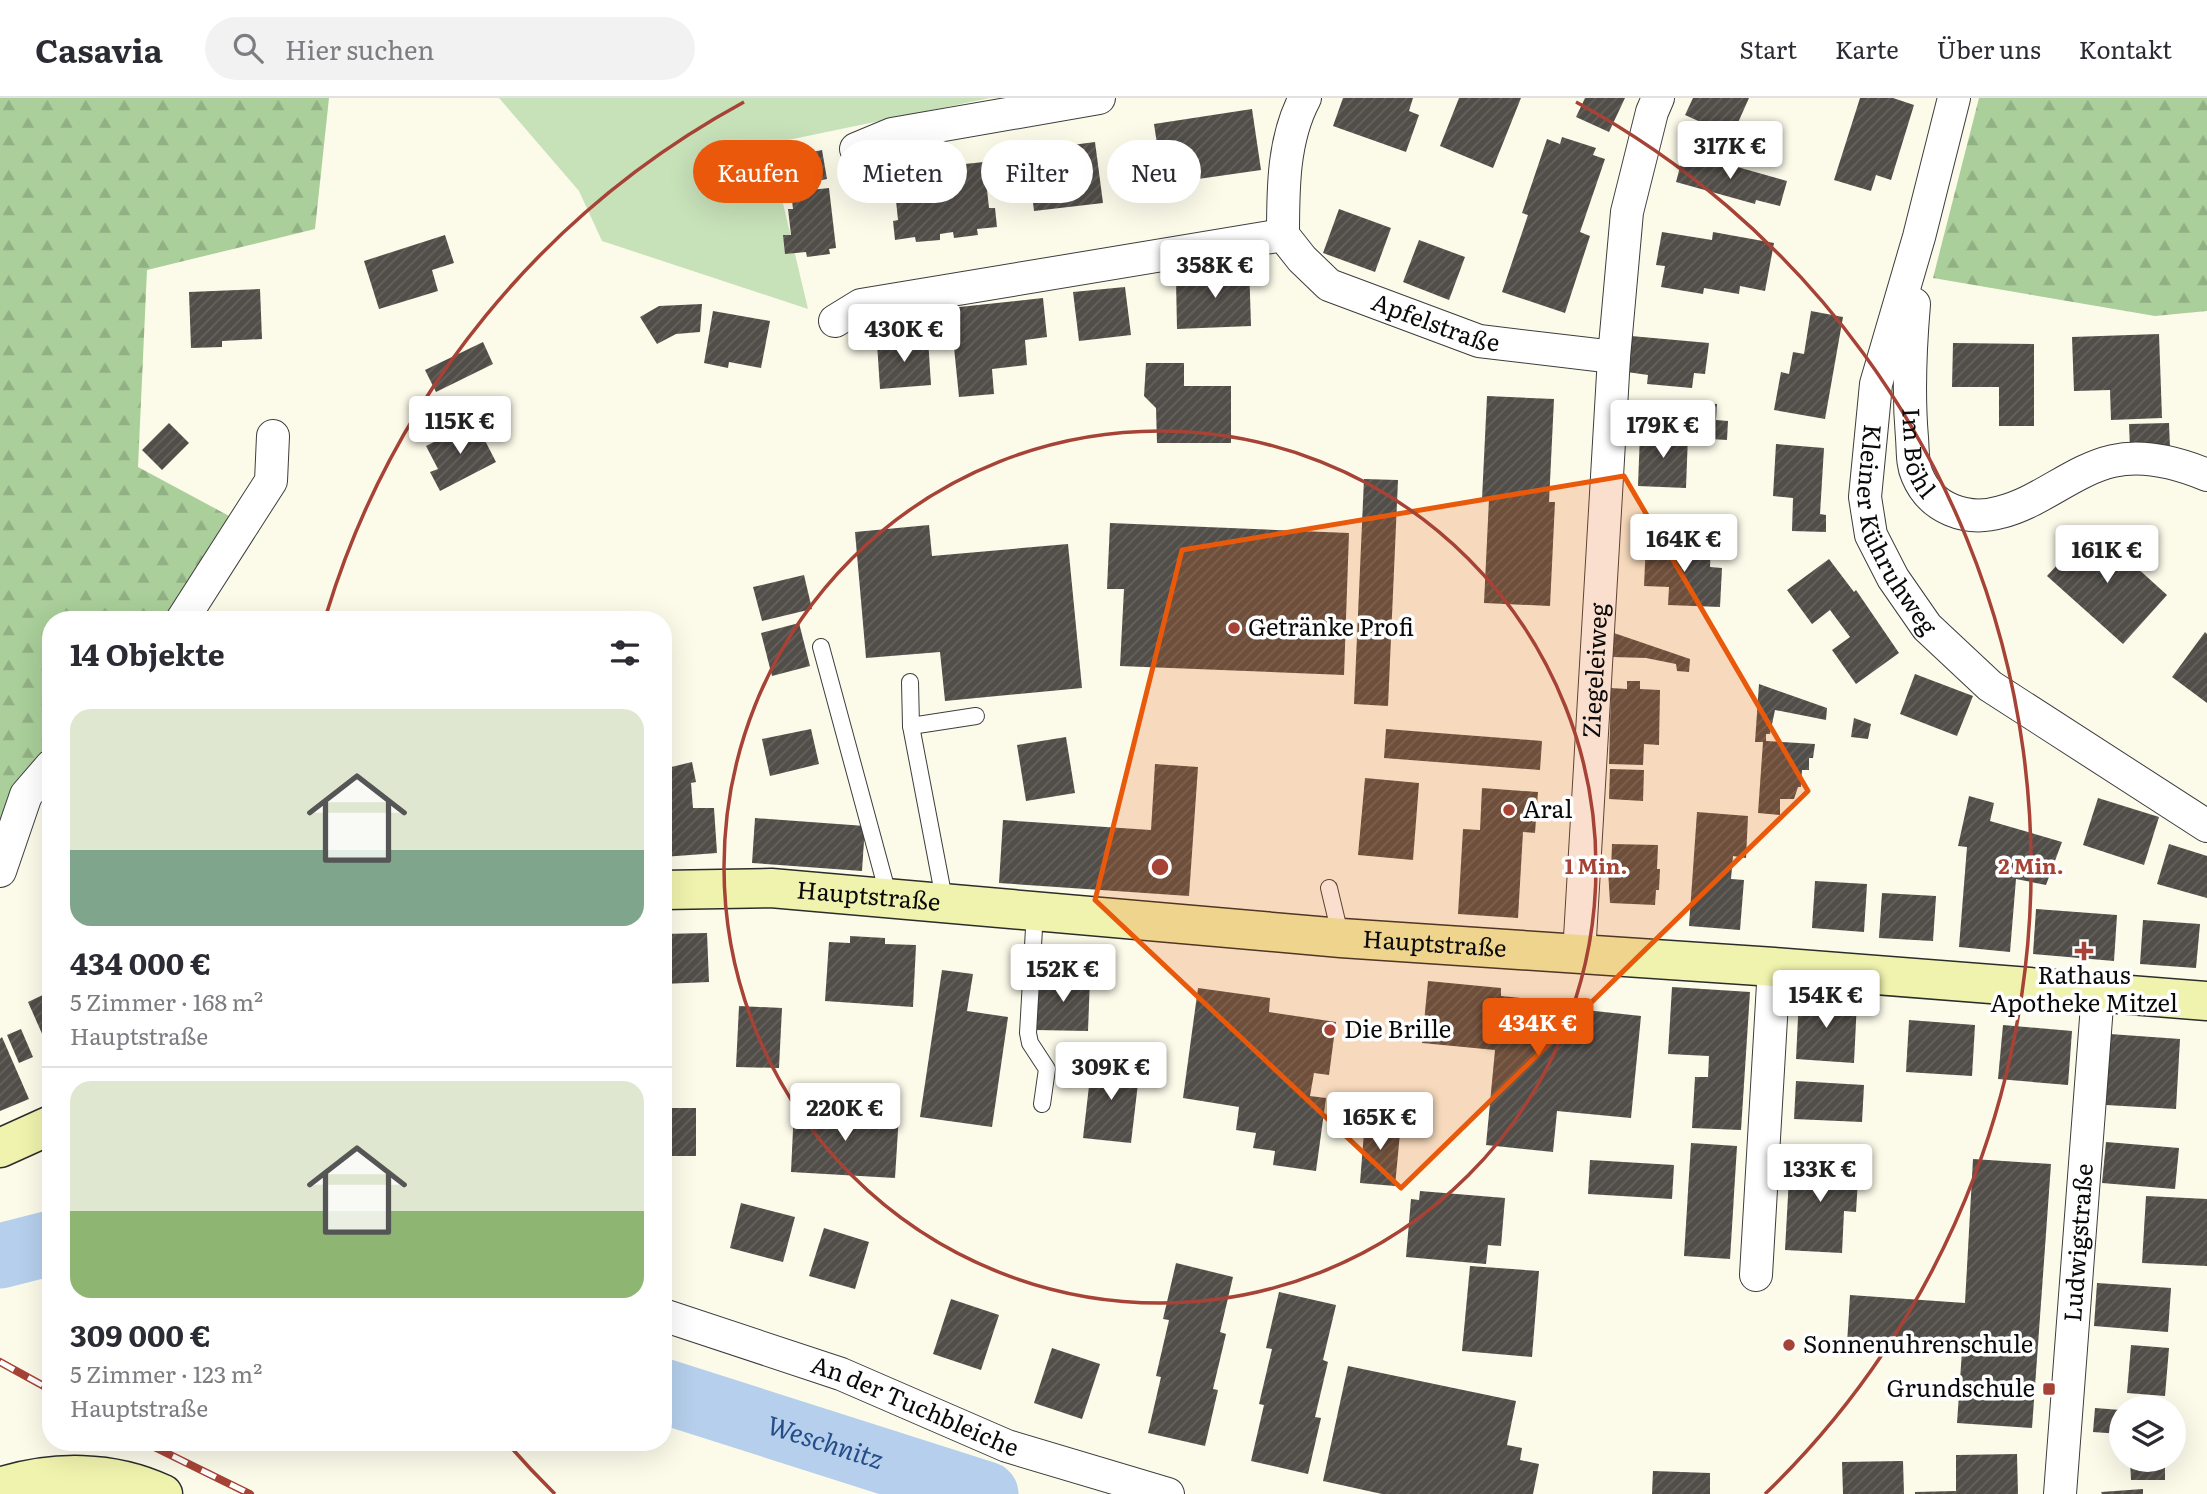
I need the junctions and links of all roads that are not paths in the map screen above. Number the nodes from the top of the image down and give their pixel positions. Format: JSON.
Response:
{"nodes":[{"id":1,"x":1099,"y":98,"type":"edge"},
{"id":2,"x":1305,"y":98,"type":"edge"},
{"id":3,"x":1658,"y":98,"type":"edge"},
{"id":4,"x":1954,"y":98,"type":"edge"},
{"id":5,"x":878,"y":140,"type":"edge"},
{"id":6,"x":1283,"y":235,"type":"junction"},
{"id":7,"x":1919,"y":237,"type":"junction"},
{"id":8,"x":835,"y":321,"type":"dead end"},
{"id":9,"x":1615,"y":357,"type":"junction"},
{"id":10,"x":273,"y":436,"type":"dead end"},
{"id":11,"x":2207,"y":475,"type":"edge"},
{"id":12,"x":188,"y":611,"type":"edge"},
{"id":13,"x":821,"y":647,"type":"dead end"},
{"id":14,"x":910,"y":682,"type":"dead end"},
{"id":15,"x":976,"y":716,"type":"dead end"},
{"id":16,"x":911,"y":726,"type":"junction"},
{"id":17,"x":42,"y":776,"type":"edge"},
{"id":18,"x":2207,"y":826,"type":"edge"},
{"id":19,"x":0,"y":870,"type":"edge"},
{"id":20,"x":1329,"y":888,"type":"dead end"},
{"id":21,"x":672,"y":890,"type":"edge"},
{"id":22,"x":890,"y":898,"type":"junction"},
{"id":23,"x":946,"y":904,"type":"junction"},
{"id":24,"x":1035,"y":911,"type":"junction"},
{"id":25,"x":1341,"y":938,"type":"junction"},
{"id":26,"x":1579,"y":955,"type":"junction"},
{"id":27,"x":1774,"y":967,"type":"junction"},
{"id":28,"x":2098,"y":992,"type":"junction"},
{"id":29,"x":2207,"y":1000,"type":"edge"},
{"id":30,"x":1042,"y":1104,"type":"dead end"},
{"id":31,"x":42,"y":1129,"type":"edge"},
{"id":32,"x":0,"y":1147,"type":"edge"},
{"id":33,"x":1756,"y":1275,"type":"dead end"},
{"id":34,"x":672,"y":1318,"type":"edge"},
{"id":35,"x":0,"y":1487,"type":"edge"},
{"id":36,"x":163,"y":1494,"type":"edge"},
{"id":37,"x":1168,"y":1494,"type":"edge"},
{"id":38,"x":2060,"y":1494,"type":"edge"}],
"edges":[{"from":1,"to":5,"type":"street"},
{"from":2,"to":6,"type":"street"},
{"from":3,"to":9,"type":"street","name":"Ziegeleiweg"},
{"from":4,"to":7,"type":"street","name":"Kleiner Kühruhweg"},
{"from":6,"to":8,"type":"street"},
{"from":6,"to":9,"type":"street","name":"Apfelstraße"},
{"from":7,"to":11,"type":"street","name":"Im Böhl"},
{"from":7,"to":18,"type":"street","name":"Kleiner Kühruhweg"},
{"from":9,"to":26,"type":"street","name":"Ziegeleiweg"},
{"from":10,"to":12,"type":"street"},
{"from":13,"to":22,"type":"lane"},
{"from":14,"to":16,"type":"lane"},
{"from":15,"to":16,"type":"lane"},
{"from":16,"to":23,"type":"lane"},
{"from":17,"to":19,"type":"street"},
{"from":20,"to":25,"type":"lane"},
{"from":21,"to":22,"type":"main road","name":"Hauptstraße"},
{"from":22,"to":23,"type":"main road","name":"Hauptstraße"},
{"from":23,"to":24,"type":"main road","name":"Hauptstraße"},
{"from":24,"to":25,"type":"main road","name":"Hauptstraße"},
{"from":24,"to":30,"type":"lane"},
{"from":25,"to":26,"type":"main road","name":"Hauptstraße"},
{"from":26,"to":27,"type":"main road","name":"Hauptstraße"},
{"from":27,"to":28,"type":"main road","name":"Hauptstraße"},
{"from":27,"to":33,"type":"street"},
{"from":28,"to":29,"type":"main road","name":"Hauptstraße"},
{"from":28,"to":38,"type":"street","name":"Ludwigstraße"},
{"from":31,"to":32,"type":"main road"},
{"from":34,"to":37,"type":"street","name":"An der Tuchbleiche"},
{"from":35,"to":36,"type":"main road"}]}
